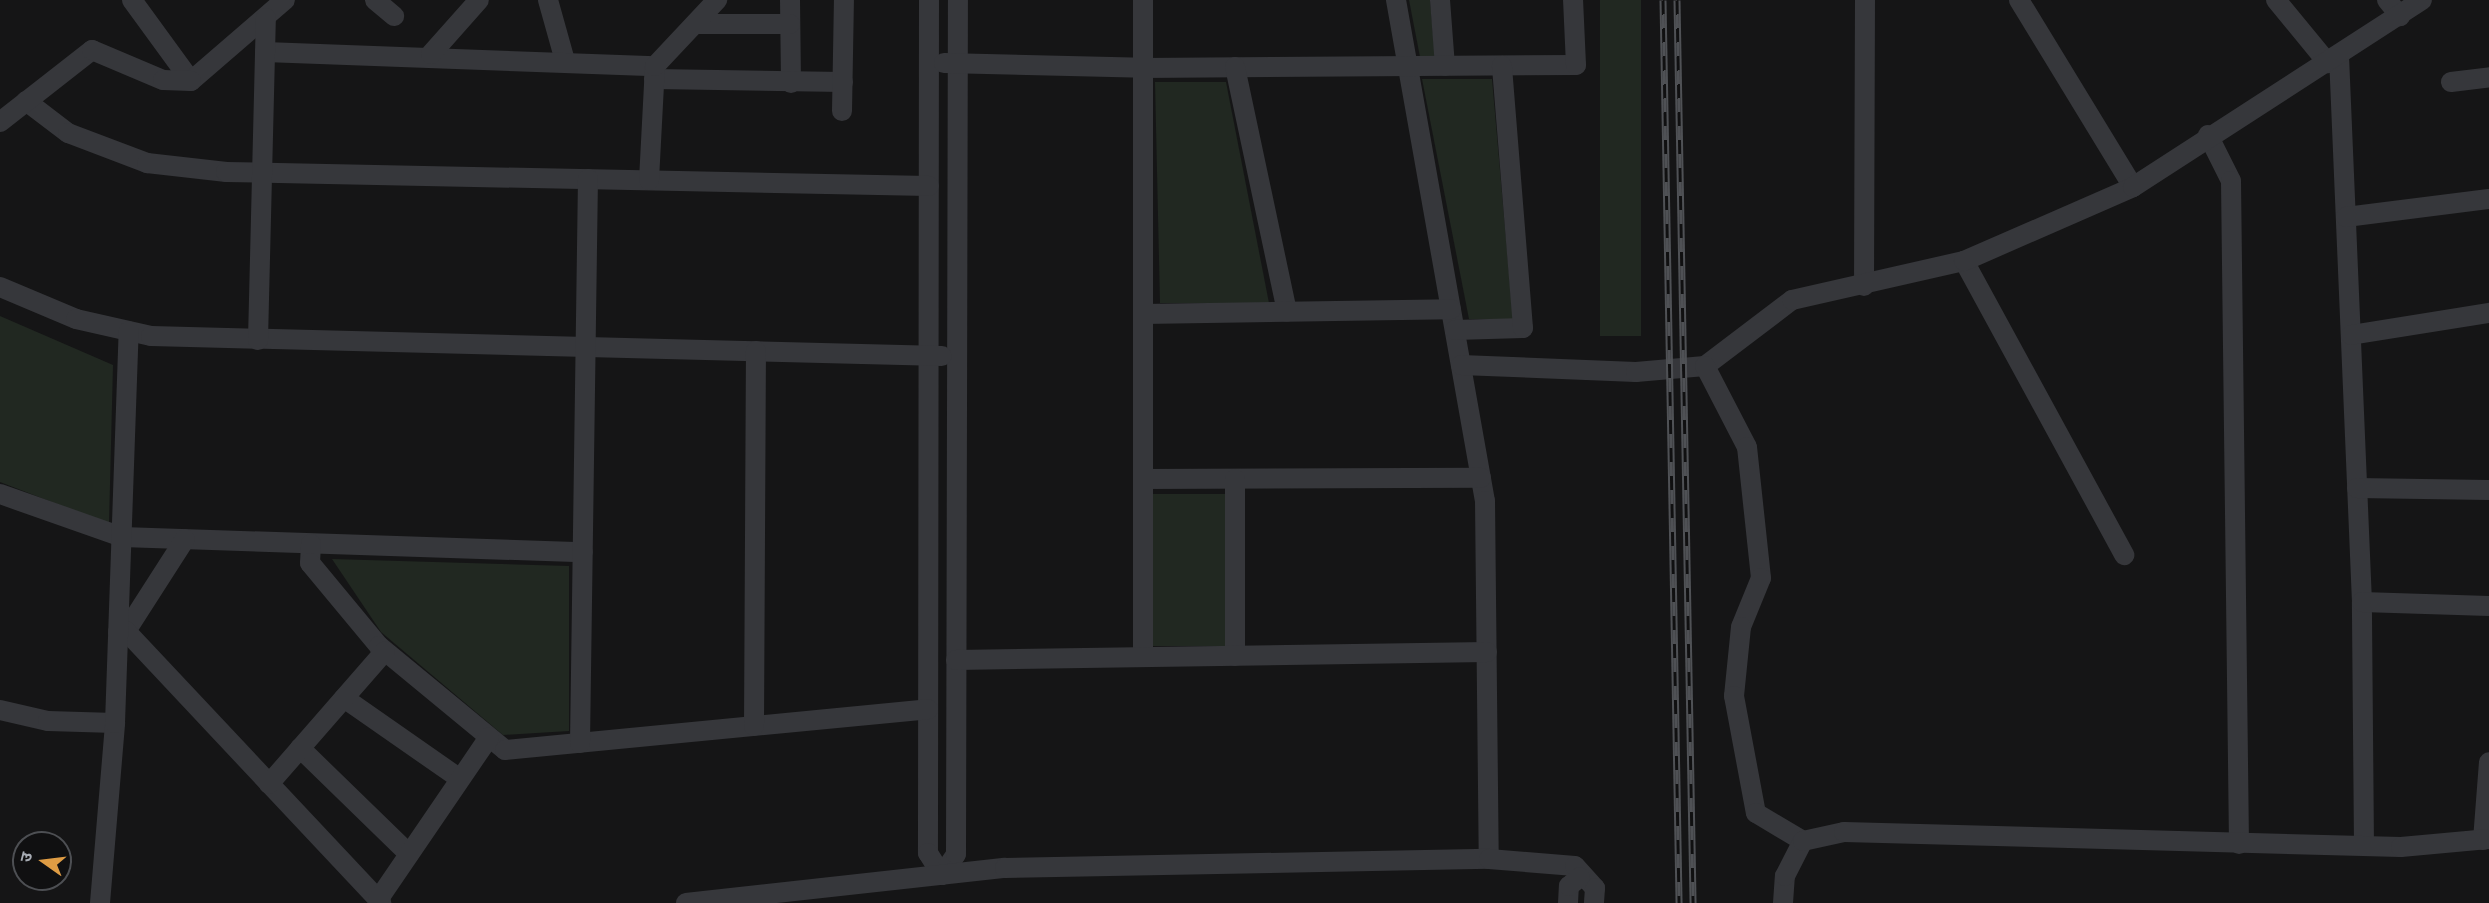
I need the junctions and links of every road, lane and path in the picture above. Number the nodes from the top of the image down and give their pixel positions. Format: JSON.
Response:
{"nodes":[{"id":1,"x":132,"y":0,"type":"edge"},
{"id":2,"x":285,"y":0,"type":"edge"},
{"id":3,"x":375,"y":0,"type":"edge"},
{"id":4,"x":479,"y":0,"type":"edge"},
{"id":5,"x":548,"y":0,"type":"edge"},
{"id":6,"x":717,"y":0,"type":"edge"},
{"id":7,"x":790,"y":0,"type":"edge"},
{"id":8,"x":844,"y":0,"type":"edge"},
{"id":9,"x":929,"y":0,"type":"edge"},
{"id":10,"x":958,"y":0,"type":"edge"},
{"id":11,"x":1143,"y":0,"type":"edge"},
{"id":12,"x":1396,"y":0,"type":"edge"},
{"id":13,"x":1440,"y":0,"type":"edge"},
{"id":14,"x":1573,"y":0,"type":"edge"},
{"id":15,"x":1865,"y":0,"type":"edge"},
{"id":16,"x":2019,"y":0,"type":"edge"},
{"id":17,"x":2276,"y":0,"type":"edge"},
{"id":18,"x":2387,"y":0,"type":"edge"},
{"id":19,"x":2422,"y":0,"type":"edge"},
{"id":20,"x":394,"y":16,"type":"dead end"},
{"id":21,"x":2400,"y":16,"type":"junction"},
{"id":22,"x":266,"y":18,"type":"junction"},
{"id":23,"x":695,"y":24,"type":"junction"},
{"id":24,"x":790,"y":24,"type":"junction"},
{"id":25,"x":265,"y":52,"type":"junction"},
{"id":26,"x":431,"y":54,"type":"junction"},
{"id":27,"x":2333,"y":60,"type":"junction"},
{"id":28,"x":564,"y":61,"type":"junction"},
{"id":29,"x":929,"y":62,"type":"junction"},
{"id":30,"x":958,"y":63,"type":"junction"},
{"id":31,"x":1408,"y":66,"type":"junction"},
{"id":32,"x":1445,"y":66,"type":"junction"},
{"id":33,"x":1502,"y":66,"type":"junction"},
{"id":34,"x":1235,"y":67,"type":"junction"},
{"id":35,"x":1143,"y":68,"type":"junction"},
{"id":36,"x":654,"y":73,"type":"junction"},
{"id":37,"x":2489,"y":77,"type":"edge"},
{"id":38,"x":191,"y":81,"type":"junction"},
{"id":39,"x":843,"y":82,"type":"junction"},
{"id":40,"x":2451,"y":82,"type":"dead end"},
{"id":41,"x":791,"y":83,"type":"junction"},
{"id":42,"x":26,"y":101,"type":"junction"},
{"id":43,"x":842,"y":111,"type":"dead end"},
{"id":44,"x":0,"y":122,"type":"edge"},
{"id":45,"x":2208,"y":135,"type":"junction"},
{"id":46,"x":262,"y":173,"type":"junction"},
{"id":47,"x":588,"y":179,"type":"junction"},
{"id":48,"x":649,"y":180,"type":"junction"},
{"id":49,"x":929,"y":186,"type":"junction"},
{"id":50,"x":2133,"y":187,"type":"junction"},
{"id":51,"x":2489,"y":199,"type":"edge"},
{"id":52,"x":2346,"y":217,"type":"junction"},
{"id":53,"x":1964,"y":261,"type":"junction"},
{"id":54,"x":1864,"y":286,"type":"junction"},
{"id":55,"x":0,"y":287,"type":"edge"},
{"id":56,"x":1451,"y":309,"type":"junction"},
{"id":57,"x":1287,"y":312,"type":"junction"},
{"id":58,"x":2489,"y":313,"type":"edge"},
{"id":59,"x":1143,"y":314,"type":"junction"},
{"id":60,"x":1455,"y":330,"type":"junction"},
{"id":61,"x":129,"y":331,"type":"junction"},
{"id":62,"x":2351,"y":335,"type":"junction"},
{"id":63,"x":258,"y":340,"type":"junction"},
{"id":64,"x":586,"y":348,"type":"junction"},
{"id":65,"x":756,"y":351,"type":"junction"},
{"id":66,"x":928,"y":356,"type":"junction"},
{"id":67,"x":956,"y":356,"type":"junction"},
{"id":68,"x":1461,"y":365,"type":"junction"},
{"id":69,"x":1705,"y":366,"type":"junction"},
{"id":70,"x":1481,"y":478,"type":"junction"},
{"id":71,"x":1143,"y":479,"type":"junction"},
{"id":72,"x":1235,"y":479,"type":"junction"},
{"id":73,"x":2357,"y":488,"type":"junction"},
{"id":74,"x":2489,"y":490,"type":"edge"},
{"id":75,"x":0,"y":494,"type":"edge"},
{"id":76,"x":122,"y":537,"type":"junction"},
{"id":77,"x":185,"y":539,"type":"junction"},
{"id":78,"x":311,"y":544,"type":"junction"},
{"id":79,"x":583,"y":552,"type":"junction"},
{"id":80,"x":2124,"y":555,"type":"dead end"},
{"id":81,"x":2362,"y":602,"type":"junction"},
{"id":82,"x":2489,"y":606,"type":"edge"},
{"id":83,"x":122,"y":631,"type":"junction"},
{"id":84,"x":385,"y":651,"type":"junction"},
{"id":85,"x":1487,"y":652,"type":"junction"},
{"id":86,"x":1234,"y":656,"type":"junction"},
{"id":87,"x":1143,"y":657,"type":"junction"},
{"id":88,"x":956,"y":660,"type":"junction"},
{"id":89,"x":344,"y":698,"type":"junction"},
{"id":90,"x":0,"y":710,"type":"edge"},
{"id":91,"x":928,"y":710,"type":"junction"},
{"id":92,"x":115,"y":723,"type":"junction"},
{"id":93,"x":754,"y":726,"type":"junction"},
{"id":94,"x":489,"y":737,"type":"junction"},
{"id":95,"x":580,"y":743,"type":"junction"},
{"id":96,"x":300,"y":748,"type":"junction"},
{"id":97,"x":2489,"y":762,"type":"edge"},
{"id":98,"x":460,"y":779,"type":"junction"},
{"id":99,"x":269,"y":784,"type":"junction"},
{"id":100,"x":2486,"y":839,"type":"edge"},
{"id":101,"x":1803,"y":841,"type":"junction"},
{"id":102,"x":2239,"y":844,"type":"junction"},
{"id":103,"x":2364,"y":846,"type":"junction"},
{"id":104,"x":409,"y":854,"type":"junction"},
{"id":105,"x":1489,"y":859,"type":"junction"},
{"id":106,"x":942,"y":875,"type":"junction"},
{"id":107,"x":1580,"y":877,"type":"junction"},
{"id":108,"x":380,"y":901,"type":"edge"},
{"id":109,"x":100,"y":903,"type":"edge"},
{"id":110,"x":686,"y":903,"type":"edge"},
{"id":111,"x":1568,"y":903,"type":"edge"},
{"id":112,"x":1594,"y":903,"type":"edge"},
{"id":113,"x":1783,"y":903,"type":"edge"}],
"edges":[{"from":1,"to":38,"type":"street"},
{"from":2,"to":22,"type":"street"},
{"from":3,"to":20,"type":"street"},
{"from":4,"to":26,"type":"street"},
{"from":5,"to":28,"type":"street"},
{"from":6,"to":23,"type":"street"},
{"from":7,"to":24,"type":"street"},
{"from":8,"to":39,"type":"street"},
{"from":9,"to":29,"type":"street"},
{"from":10,"to":30,"type":"street"},
{"from":11,"to":35,"type":"street"},
{"from":12,"to":31,"type":"street"},
{"from":13,"to":32,"type":"street"},
{"from":14,"to":33,"type":"street"},
{"from":15,"to":54,"type":"street"},
{"from":16,"to":50,"type":"street"},
{"from":17,"to":27,"type":"street"},
{"from":18,"to":21,"type":"street"},
{"from":19,"to":21,"type":"street"},
{"from":21,"to":27,"type":"street"},
{"from":22,"to":25,"type":"street"},
{"from":22,"to":38,"type":"street"},
{"from":23,"to":24,"type":"street"},
{"from":23,"to":36,"type":"street"},
{"from":24,"to":41,"type":"street"},
{"from":25,"to":26,"type":"street"},
{"from":25,"to":46,"type":"street"},
{"from":26,"to":28,"type":"street"},
{"from":27,"to":45,"type":"street"},
{"from":27,"to":52,"type":"street"},
{"from":28,"to":36,"type":"street"},
{"from":29,"to":30,"type":"street"},
{"from":29,"to":49,"type":"street"},
{"from":30,"to":35,"type":"street"},
{"from":30,"to":67,"type":"street"},
{"from":31,"to":32,"type":"street"},
{"from":31,"to":34,"type":"street"},
{"from":31,"to":56,"type":"street"},
{"from":32,"to":33,"type":"street"},
{"from":33,"to":60,"type":"street"},
{"from":34,"to":35,"type":"street"},
{"from":34,"to":57,"type":"street"},
{"from":35,"to":59,"type":"street"},
{"from":36,"to":41,"type":"street"},
{"from":36,"to":48,"type":"street"},
{"from":37,"to":40,"type":"street"},
{"from":38,"to":42,"type":"street"},
{"from":39,"to":41,"type":"street"},
{"from":39,"to":43,"type":"street"},
{"from":42,"to":44,"type":"street"},
{"from":42,"to":46,"type":"street"},
{"from":45,"to":50,"type":"street"},
{"from":45,"to":102,"type":"street"},
{"from":46,"to":47,"type":"street"},
{"from":46,"to":63,"type":"street"},
{"from":47,"to":48,"type":"street"},
{"from":47,"to":64,"type":"street"},
{"from":48,"to":49,"type":"street"},
{"from":49,"to":66,"type":"street"},
{"from":50,"to":53,"type":"street"},
{"from":51,"to":52,"type":"street"},
{"from":52,"to":62,"type":"street"},
{"from":53,"to":54,"type":"street"},
{"from":53,"to":80,"type":"street"},
{"from":54,"to":69,"type":"street"},
{"from":55,"to":61,"type":"street"},
{"from":56,"to":57,"type":"street"},
{"from":56,"to":60,"type":"street"},
{"from":57,"to":59,"type":"street"},
{"from":58,"to":62,"type":"street"},
{"from":59,"to":71,"type":"street"},
{"from":60,"to":68,"type":"street"},
{"from":61,"to":63,"type":"street"},
{"from":61,"to":76,"type":"street"},
{"from":62,"to":73,"type":"street"},
{"from":63,"to":64,"type":"street"},
{"from":64,"to":65,"type":"street"},
{"from":64,"to":79,"type":"street"},
{"from":65,"to":66,"type":"street"},
{"from":65,"to":93,"type":"street"},
{"from":66,"to":67,"type":"street"},
{"from":66,"to":91,"type":"street"},
{"from":67,"to":88,"type":"street"},
{"from":68,"to":69,"type":"street"},
{"from":68,"to":70,"type":"street"},
{"from":69,"to":101,"type":"street"},
{"from":70,"to":72,"type":"street"},
{"from":70,"to":85,"type":"street"},
{"from":71,"to":72,"type":"street"},
{"from":71,"to":87,"type":"street"},
{"from":72,"to":86,"type":"street"},
{"from":73,"to":74,"type":"street"},
{"from":73,"to":81,"type":"street"},
{"from":75,"to":76,"type":"street"},
{"from":76,"to":77,"type":"street"},
{"from":76,"to":83,"type":"street"},
{"from":77,"to":78,"type":"street"},
{"from":77,"to":83,"type":"street"},
{"from":78,"to":79,"type":"street"},
{"from":78,"to":84,"type":"street"},
{"from":79,"to":95,"type":"street"},
{"from":81,"to":82,"type":"street"},
{"from":81,"to":103,"type":"street"},
{"from":83,"to":92,"type":"street"},
{"from":83,"to":99,"type":"street"},
{"from":84,"to":89,"type":"street"},
{"from":84,"to":94,"type":"street"},
{"from":85,"to":86,"type":"street"},
{"from":85,"to":105,"type":"street"},
{"from":86,"to":87,"type":"street"},
{"from":87,"to":88,"type":"street"},
{"from":88,"to":106,"type":"street"},
{"from":89,"to":96,"type":"street"},
{"from":89,"to":98,"type":"street"},
{"from":90,"to":92,"type":"street"},
{"from":91,"to":93,"type":"street"},
{"from":91,"to":106,"type":"street"},
{"from":92,"to":109,"type":"street"},
{"from":93,"to":95,"type":"street"},
{"from":94,"to":95,"type":"street"},
{"from":94,"to":98,"type":"street"},
{"from":96,"to":99,"type":"street"},
{"from":96,"to":104,"type":"street"},
{"from":97,"to":100,"type":"street"},
{"from":98,"to":104,"type":"street"},
{"from":99,"to":108,"type":"street"},
{"from":100,"to":103,"type":"street"},
{"from":101,"to":102,"type":"street"},
{"from":101,"to":113,"type":"street"},
{"from":102,"to":103,"type":"street"},
{"from":104,"to":108,"type":"street"},
{"from":105,"to":106,"type":"street"},
{"from":105,"to":107,"type":"street"},
{"from":106,"to":110,"type":"street"},
{"from":107,"to":111,"type":"street"},
{"from":107,"to":112,"type":"street"}]}
